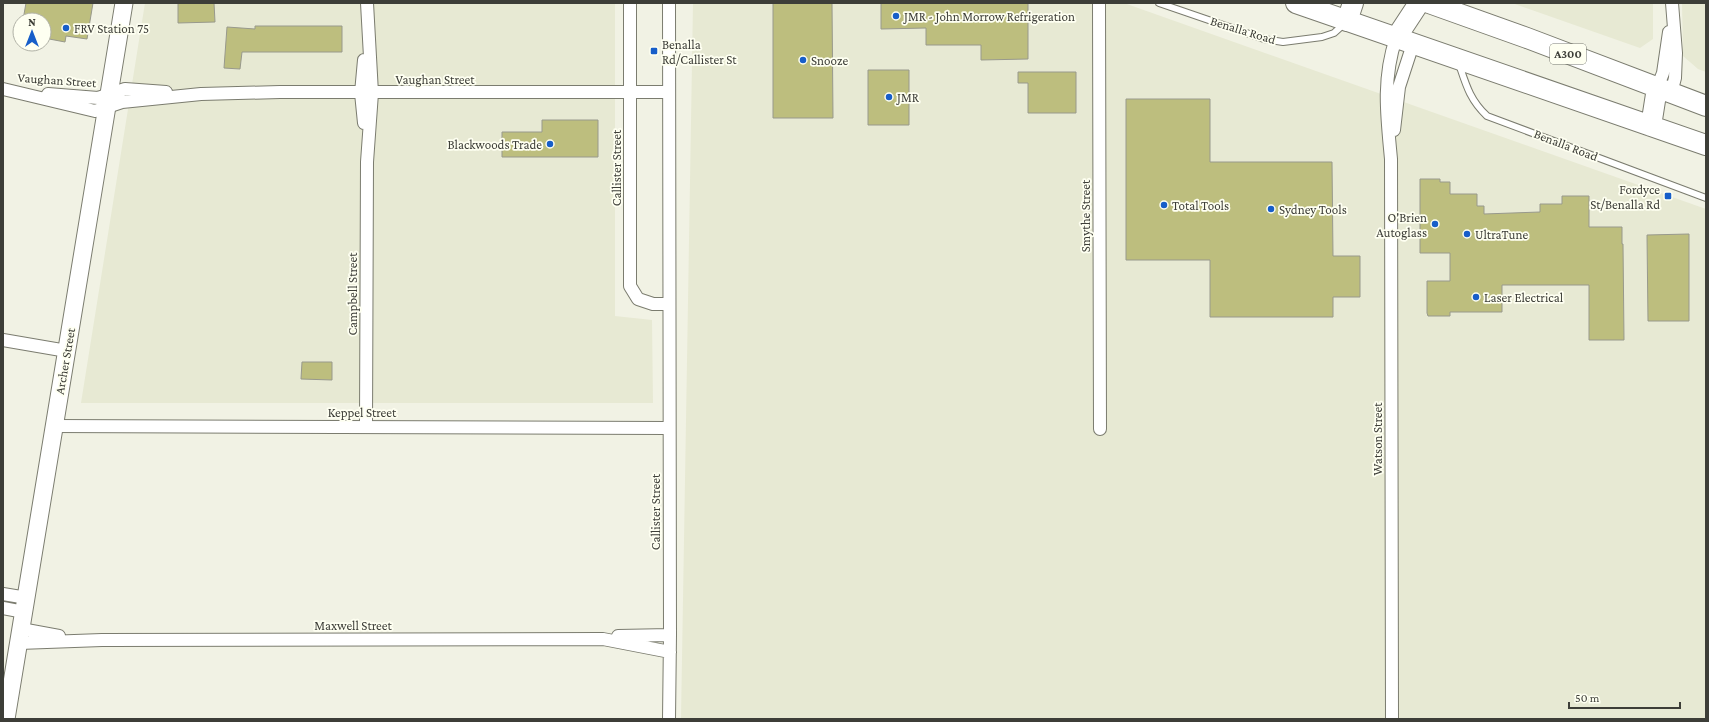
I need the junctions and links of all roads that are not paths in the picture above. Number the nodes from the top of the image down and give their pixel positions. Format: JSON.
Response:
{"nodes":[{"id":1,"x":124,"y":3,"type":"edge"},
{"id":2,"x":367,"y":3,"type":"edge"},
{"id":3,"x":630,"y":3,"type":"edge"},
{"id":4,"x":669,"y":3,"type":"edge"},
{"id":5,"x":1099,"y":3,"type":"edge"},
{"id":6,"x":1159,"y":3,"type":"edge"},
{"id":7,"x":1296,"y":3,"type":"edge"},
{"id":8,"x":1419,"y":3,"type":"edge"},
{"id":9,"x":1429,"y":3,"type":"edge"},
{"id":10,"x":1672,"y":4,"type":"edge"},
{"id":11,"x":1350,"y":12,"type":"edge"},
{"id":12,"x":1405,"y":41,"type":"junction"},
{"id":13,"x":1457,"y":59,"type":"junction"},
{"id":14,"x":4,"y":90,"type":"edge"},
{"id":15,"x":1664,"y":90,"type":"junction"},
{"id":16,"x":630,"y":92,"type":"junction"},
{"id":17,"x":669,"y":92,"type":"junction"},
{"id":18,"x":366,"y":93,"type":"junction"},
{"id":19,"x":108,"y":101,"type":"junction"},
{"id":20,"x":1706,"y":106,"type":"edge"},
{"id":21,"x":1651,"y":126,"type":"junction"},
{"id":22,"x":1706,"y":145,"type":"edge"},
{"id":23,"x":1391,"y":159,"type":"junction"},
{"id":24,"x":1706,"y":198,"type":"edge"},
{"id":25,"x":669,"y":304,"type":"junction"},
{"id":26,"x":3,"y":340,"type":"edge"},
{"id":27,"x":67,"y":351,"type":"junction"},
{"id":28,"x":54,"y":426,"type":"junction"},
{"id":29,"x":366,"y":426,"type":"junction"},
{"id":30,"x":669,"y":428,"type":"junction"},
{"id":31,"x":1100,"y":429,"type":"dead end"},
{"id":32,"x":3,"y":594,"type":"edge"},
{"id":33,"x":25,"y":605,"type":"junction"},
{"id":34,"x":3,"y":608,"type":"edge"},
{"id":35,"x":670,"y":635,"type":"junction"},
{"id":36,"x":20,"y":636,"type":"junction"},
{"id":37,"x":604,"y":639,"type":"junction"},
{"id":38,"x":670,"y":652,"type":"junction"},
{"id":39,"x":6,"y":719,"type":"edge"},
{"id":40,"x":669,"y":719,"type":"edge"},
{"id":41,"x":1392,"y":719,"type":"edge"}],
"edges":[{"from":1,"to":19,"type":"main road","name":"Archer Street"},
{"from":2,"to":18,"type":"street","name":"Campbell Street"},
{"from":3,"to":16,"type":"street","name":"Callister Street"},
{"from":4,"to":17,"type":"street","name":"Callister Street"},
{"from":5,"to":31,"type":"street","name":"Smythe Street"},
{"from":6,"to":11,"type":"lane","name":"Benalla Road"},
{"from":7,"to":11,"type":"highway"},
{"from":8,"to":12,"type":"highway"},
{"from":9,"to":15,"type":"highway","number":"A300"},
{"from":10,"to":15,"type":"street"},
{"from":11,"to":12,"type":"highway"},
{"from":12,"to":13,"type":"highway"},
{"from":12,"to":23,"type":"street","name":"Watson Street"},
{"from":12,"to":23,"type":"street","name":"Watson Street"},
{"from":13,"to":21,"type":"highway"},
{"from":13,"to":24,"type":"lane","name":"Benalla Road"},
{"from":14,"to":19,"type":"street","name":"Vaughan Street"},
{"from":15,"to":20,"type":"highway","number":"A300"},
{"from":15,"to":21,"type":"highway"},
{"from":16,"to":17,"type":"street","name":"Vaughan Street"},
{"from":16,"to":18,"type":"street","name":"Vaughan Street"},
{"from":16,"to":25,"type":"street","name":"Callister Street"},
{"from":17,"to":25,"type":"street","name":"Callister Street"},
{"from":18,"to":19,"type":"street","name":"Vaughan Street"},
{"from":18,"to":29,"type":"street","name":"Campbell Street"},
{"from":19,"to":27,"type":"main road","name":"Archer Street"},
{"from":21,"to":22,"type":"highway"},
{"from":23,"to":41,"type":"street","name":"Watson Street"},
{"from":25,"to":30,"type":"street","name":"Callister Street"},
{"from":26,"to":27,"type":"street"},
{"from":27,"to":28,"type":"main road","name":"Archer Street"},
{"from":28,"to":29,"type":"street","name":"Keppel Street"},
{"from":28,"to":33,"type":"main road","name":"Archer Street"},
{"from":29,"to":30,"type":"street","name":"Keppel Street"},
{"from":30,"to":35,"type":"street","name":"Callister Street"},
{"from":32,"to":33,"type":"street"},
{"from":33,"to":34,"type":"street"},
{"from":33,"to":36,"type":"main road","name":"Archer Street"},
{"from":35,"to":37,"type":"street","name":"Maxwell Street"},
{"from":35,"to":38,"type":"street","name":"Callister Street"},
{"from":36,"to":37,"type":"street","name":"Maxwell Street"},
{"from":36,"to":39,"type":"main road","name":"Archer Street"},
{"from":37,"to":38,"type":"street","name":"Maxwell Street"},
{"from":38,"to":40,"type":"street","name":"Callister Street"}]}
